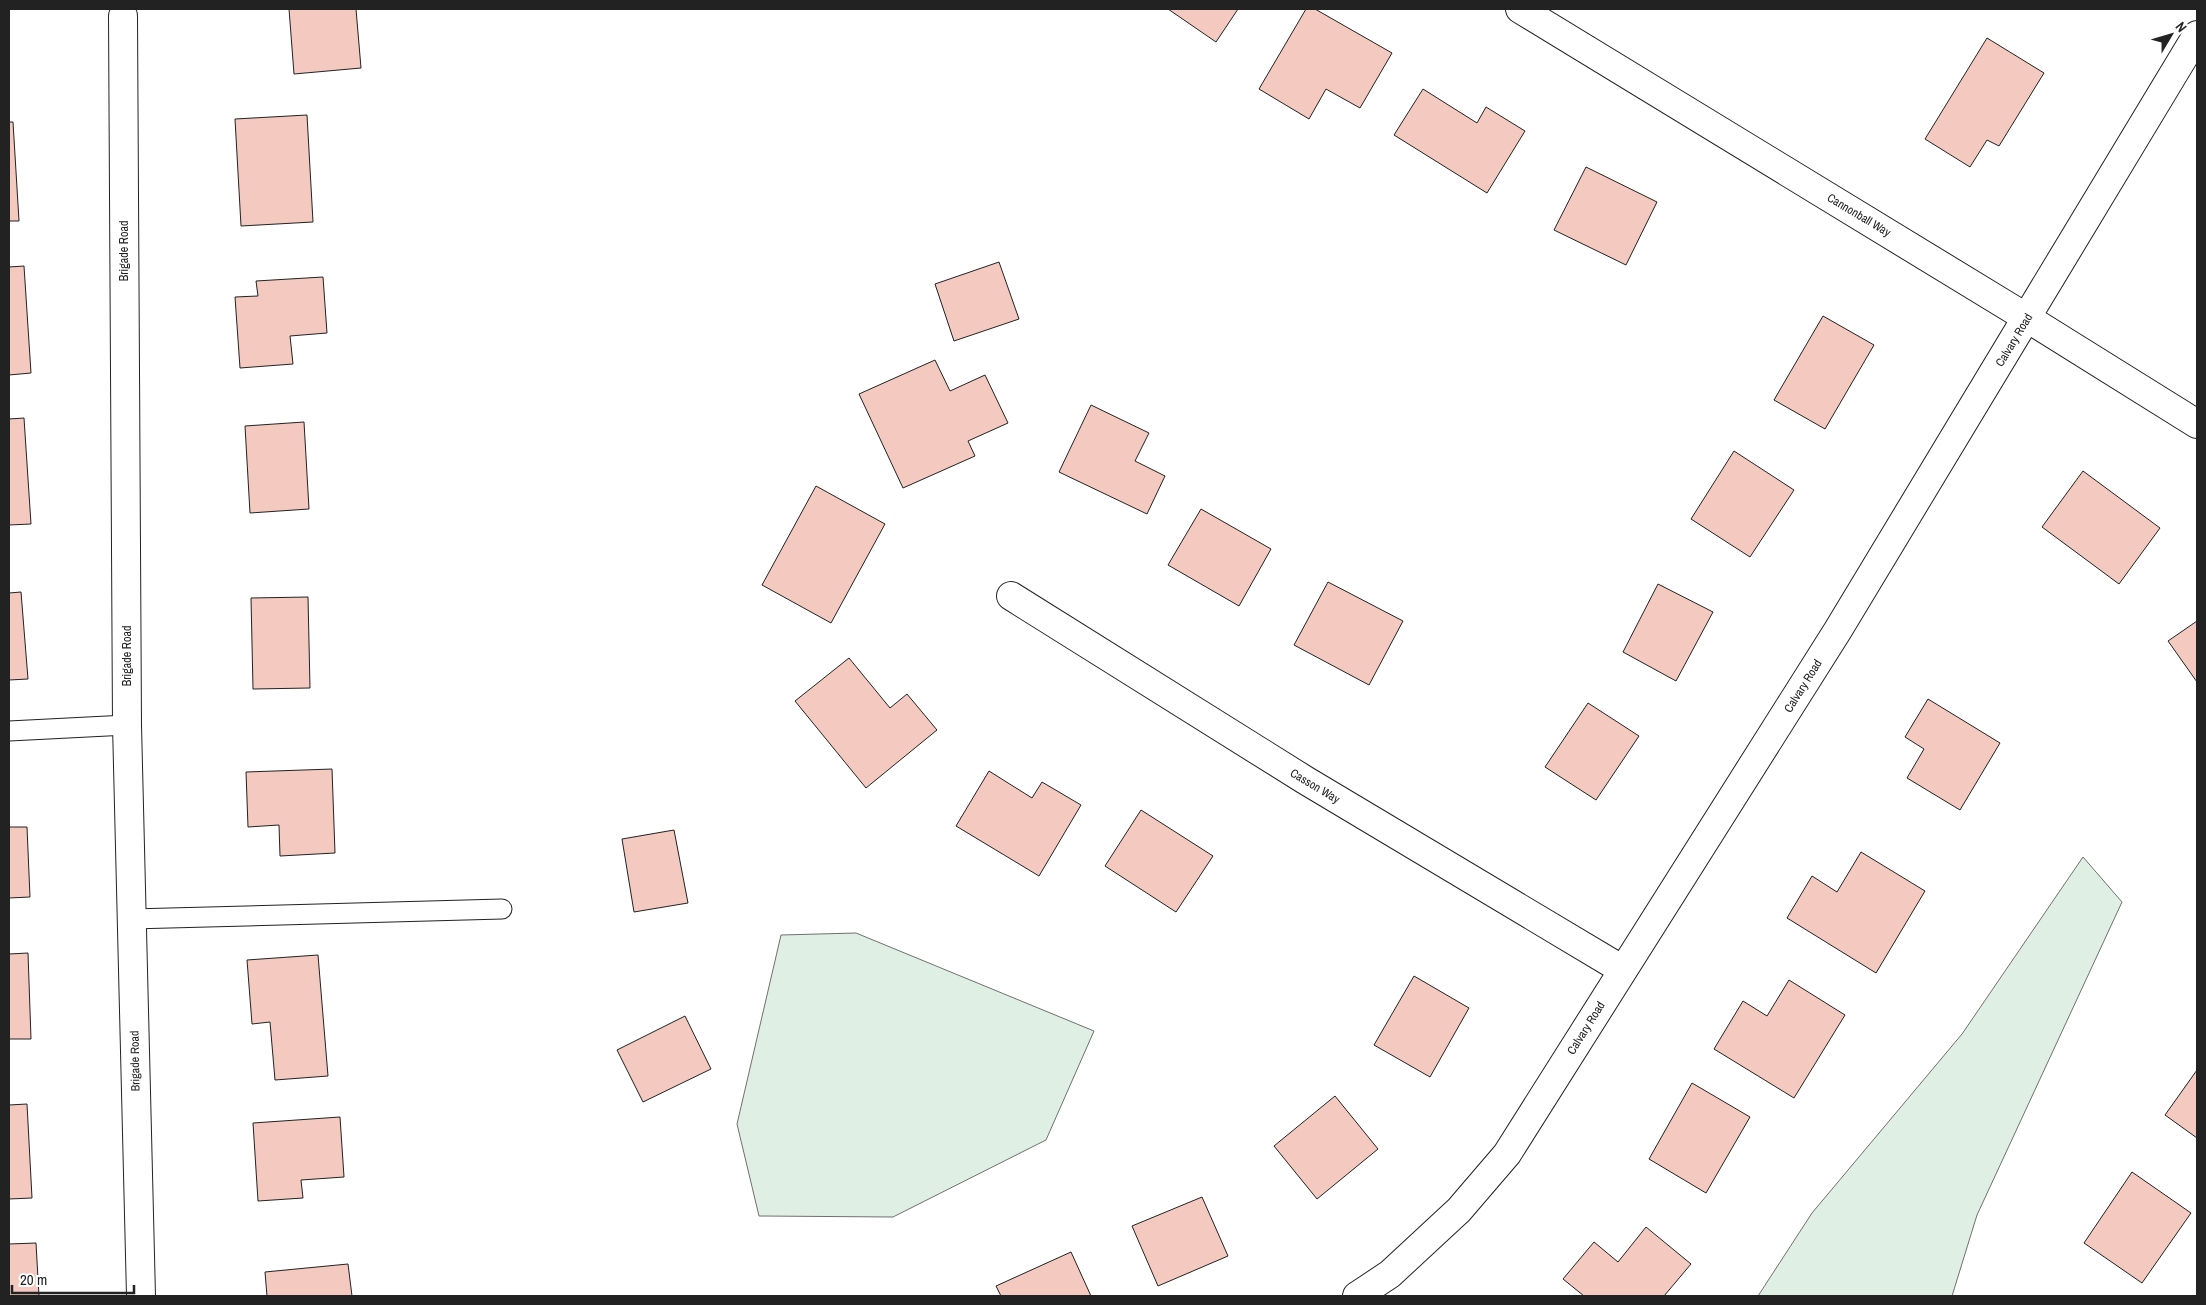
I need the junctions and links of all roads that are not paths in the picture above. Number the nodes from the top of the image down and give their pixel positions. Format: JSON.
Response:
{"nodes":[{"id":1,"x":1520,"y":9,"type":"edge"},
{"id":2,"x":123,"y":16,"type":"dead end"},
{"id":3,"x":2197,"y":35,"type":"edge"},
{"id":4,"x":2027,"y":318,"type":"junction"},
{"id":5,"x":2197,"y":424,"type":"edge"},
{"id":6,"x":1011,"y":596,"type":"dead end"},
{"id":7,"x":127,"y":725,"type":"junction"},
{"id":8,"x":9,"y":731,"type":"edge"},
{"id":9,"x":502,"y":909,"type":"dead end"},
{"id":10,"x":132,"y":919,"type":"junction"},
{"id":11,"x":1623,"y":970,"type":"junction"},
{"id":12,"x":141,"y":1296,"type":"edge"},
{"id":13,"x":1357,"y":1296,"type":"edge"}],
"edges":[{"from":1,"to":4,"type":"street","name":"Cannonball Way"},
{"from":2,"to":7,"type":"street","name":"Brigade Road"},
{"from":3,"to":4,"type":"street","name":"Calvary Road"},
{"from":4,"to":5,"type":"street","name":"Cannonball Way"},
{"from":4,"to":11,"type":"street","name":"Calvary Road"},
{"from":6,"to":11,"type":"street","name":"Casson Way"},
{"from":7,"to":8,"type":"lane"},
{"from":7,"to":10,"type":"street","name":"Brigade Road"},
{"from":9,"to":10,"type":"lane"},
{"from":10,"to":12,"type":"street","name":"Brigade Road"},
{"from":11,"to":13,"type":"street","name":"Calvary Road"}]}
